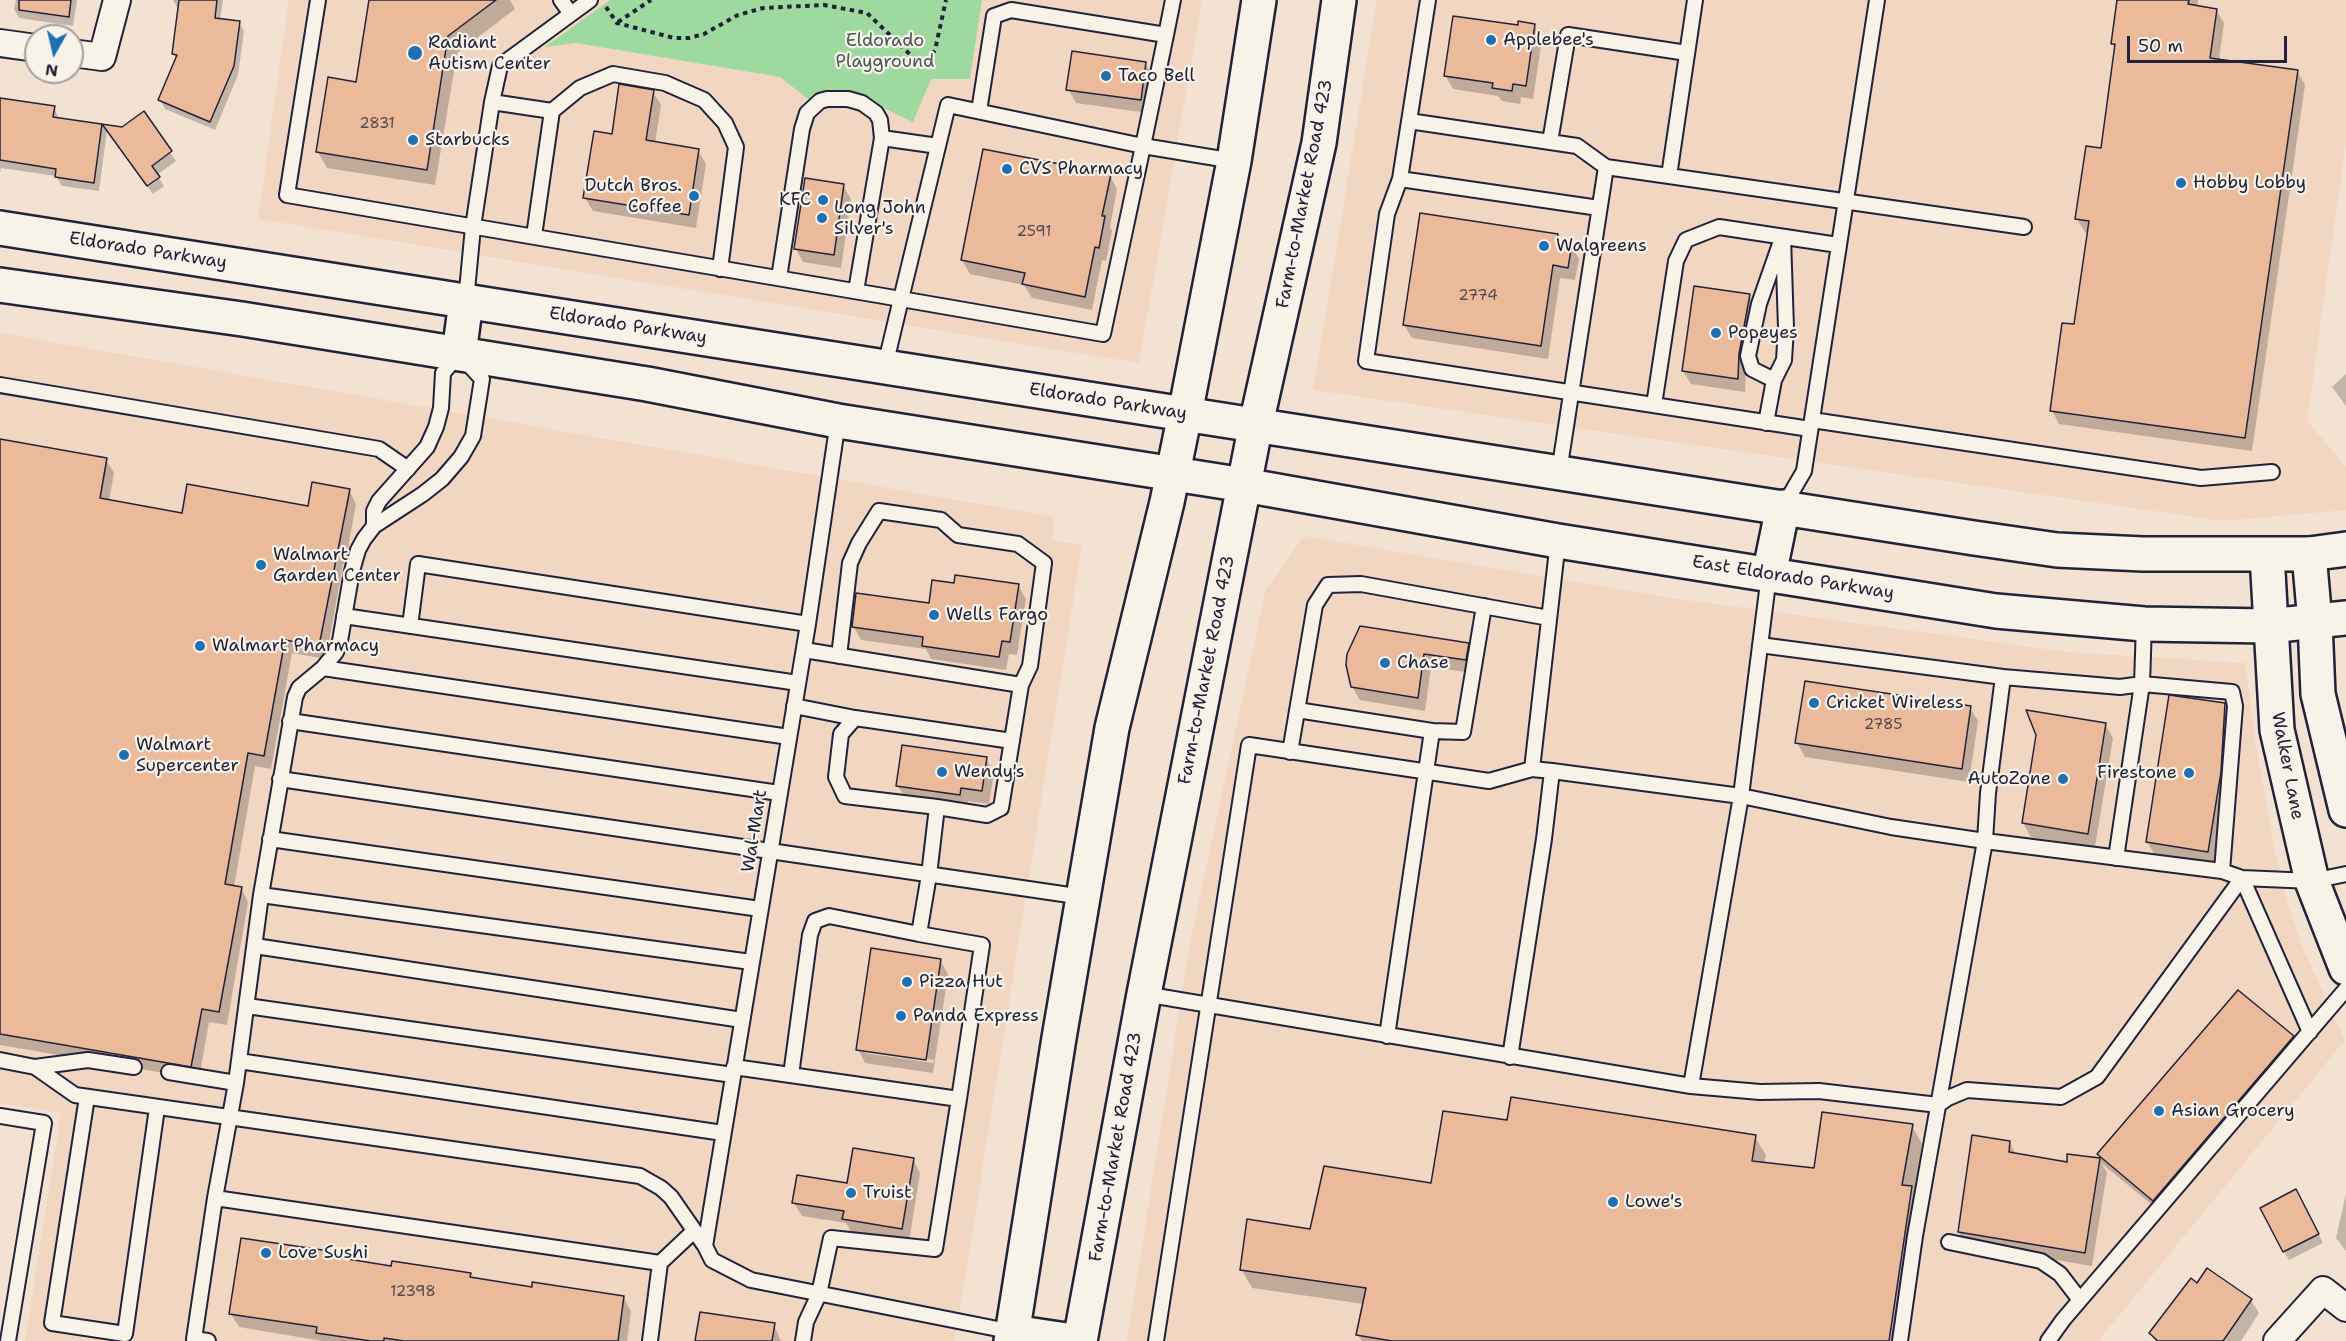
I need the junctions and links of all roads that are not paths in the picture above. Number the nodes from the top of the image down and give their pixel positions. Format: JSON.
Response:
{"nodes":[{"id":1,"x":117,"y":0,"type":"edge"},
{"id":2,"x":318,"y":0,"type":"edge"},
{"id":3,"x":561,"y":0,"type":"edge"},
{"id":4,"x":590,"y":0,"type":"edge"},
{"id":5,"x":1173,"y":0,"type":"edge"},
{"id":6,"x":1259,"y":0,"type":"edge"},
{"id":7,"x":1339,"y":0,"type":"edge"},
{"id":8,"x":1428,"y":0,"type":"edge"},
{"id":9,"x":1695,"y":0,"type":"edge"},
{"id":10,"x":1878,"y":0,"type":"edge"},
{"id":11,"x":571,"y":14,"type":"junction"},
{"id":12,"x":1166,"y":35,"type":"junction"},
{"id":13,"x":0,"y":43,"type":"edge"},
{"id":14,"x":24,"y":46,"type":"edge"},
{"id":15,"x":1687,"y":53,"type":"junction"},
{"id":16,"x":84,"y":55,"type":"edge"},
{"id":17,"x":492,"y":102,"type":"junction"},
{"id":18,"x":552,"y":111,"type":"junction"},
{"id":19,"x":979,"y":111,"type":"junction"},
{"id":20,"x":1409,"y":121,"type":"junction"},
{"id":21,"x":882,"y":138,"type":"junction"},
{"id":22,"x":1551,"y":142,"type":"junction"},
{"id":23,"x":938,"y":146,"type":"junction"},
{"id":24,"x":1143,"y":146,"type":"junction"},
{"id":25,"x":1234,"y":161,"type":"junction"},
{"id":26,"x":1605,"y":167,"type":"junction"},
{"id":27,"x":1669,"y":176,"type":"junction"},
{"id":28,"x":1400,"y":179,"type":"junction"},
{"id":29,"x":1847,"y":202,"type":"junction"},
{"id":30,"x":1599,"y":208,"type":"junction"},
{"id":31,"x":2024,"y":227,"type":"dead end"},
{"id":32,"x":0,"y":228,"type":"edge"},
{"id":33,"x":473,"y":228,"type":"junction"},
{"id":34,"x":534,"y":236,"type":"junction"},
{"id":35,"x":1783,"y":237,"type":"junction"},
{"id":36,"x":1838,"y":245,"type":"junction"},
{"id":37,"x":720,"y":269,"type":"junction"},
{"id":38,"x":779,"y":278,"type":"junction"},
{"id":39,"x":0,"y":285,"type":"edge"},
{"id":40,"x":856,"y":291,"type":"junction"},
{"id":41,"x":901,"y":299,"type":"junction"},
{"id":42,"x":466,"y":301,"type":"junction"},
{"id":43,"x":459,"y":354,"type":"junction"},
{"id":44,"x":885,"y":366,"type":"junction"},
{"id":45,"x":1774,"y":380,"type":"junction"},
{"id":46,"x":0,"y":385,"type":"edge"},
{"id":47,"x":1571,"y":392,"type":"junction"},
{"id":48,"x":1654,"y":405,"type":"junction"},
{"id":49,"x":1185,"y":414,"type":"junction"},
{"id":50,"x":838,"y":421,"type":"junction"},
{"id":51,"x":1767,"y":423,"type":"junction"},
{"id":52,"x":1256,"y":424,"type":"junction"},
{"id":53,"x":1811,"y":424,"type":"junction"},
{"id":54,"x":408,"y":469,"type":"junction"},
{"id":55,"x":1559,"y":472,"type":"junction"},
{"id":56,"x":2272,"y":472,"type":"dead end"},
{"id":57,"x":1173,"y":474,"type":"junction"},
{"id":58,"x":1244,"y":485,"type":"junction"},
{"id":59,"x":1783,"y":507,"type":"junction"},
{"id":60,"x":374,"y":525,"type":"junction"},
{"id":61,"x":1558,"y":541,"type":"junction"},
{"id":62,"x":2346,"y":549,"type":"edge"},
{"id":63,"x":2309,"y":554,"type":"junction"},
{"id":64,"x":2267,"y":555,"type":"junction"},
{"id":65,"x":1769,"y":575,"type":"junction"},
{"id":66,"x":1484,"y":606,"type":"junction"},
{"id":67,"x":344,"y":616,"type":"junction"},
{"id":68,"x":1549,"y":618,"type":"junction"},
{"id":69,"x":2331,"y":620,"type":"edge"},
{"id":70,"x":808,"y":624,"type":"junction"},
{"id":71,"x":2144,"y":624,"type":"junction"},
{"id":72,"x":410,"y":626,"type":"junction"},
{"id":73,"x":2269,"y":626,"type":"junction"},
{"id":74,"x":1760,"y":645,"type":"junction"},
{"id":75,"x":804,"y":650,"type":"junction"},
{"id":76,"x":839,"y":656,"type":"junction"},
{"id":77,"x":323,"y":668,"type":"junction"},
{"id":78,"x":2003,"y":677,"type":"junction"},
{"id":79,"x":798,"y":683,"type":"junction"},
{"id":80,"x":2142,"y":684,"type":"junction"},
{"id":81,"x":1021,"y":685,"type":"junction"},
{"id":82,"x":794,"y":706,"type":"junction"},
{"id":83,"x":1297,"y":710,"type":"junction"},
{"id":84,"x":855,"y":718,"type":"junction"},
{"id":85,"x":290,"y":721,"type":"junction"},
{"id":86,"x":1432,"y":731,"type":"junction"},
{"id":87,"x":789,"y":737,"type":"junction"},
{"id":88,"x":1012,"y":741,"type":"junction"},
{"id":89,"x":1290,"y":752,"type":"junction"},
{"id":90,"x":1532,"y":769,"type":"junction"},
{"id":91,"x":1427,"y":771,"type":"junction"},
{"id":92,"x":1552,"y":771,"type":"junction"},
{"id":93,"x":280,"y":779,"type":"junction"},
{"id":94,"x":779,"y":793,"type":"junction"},
{"id":95,"x":1741,"y":796,"type":"junction"},
{"id":96,"x":937,"y":807,"type":"junction"},
{"id":97,"x":2346,"y":810,"type":"edge"},
{"id":98,"x":270,"y":839,"type":"junction"},
{"id":99,"x":1984,"y":841,"type":"junction"},
{"id":100,"x":770,"y":850,"type":"junction"},
{"id":101,"x":2116,"y":858,"type":"junction"},
{"id":102,"x":2222,"y":871,"type":"junction"},
{"id":103,"x":2346,"y":874,"type":"edge"},
{"id":104,"x":929,"y":875,"type":"junction"},
{"id":105,"x":2242,"y":878,"type":"junction"},
{"id":106,"x":2312,"y":881,"type":"junction"},
{"id":107,"x":261,"y":895,"type":"junction"},
{"id":108,"x":1083,"y":897,"type":"junction"},
{"id":109,"x":760,"y":909,"type":"junction"},
{"id":110,"x":919,"y":934,"type":"junction"},
{"id":111,"x":255,"y":946,"type":"junction"},
{"id":112,"x":752,"y":962,"type":"junction"},
{"id":113,"x":2346,"y":968,"type":"edge"},
{"id":114,"x":2346,"y":989,"type":"edge"},
{"id":115,"x":1143,"y":994,"type":"junction"},
{"id":116,"x":1207,"y":1005,"type":"junction"},
{"id":117,"x":247,"y":1006,"type":"junction"},
{"id":118,"x":742,"y":1020,"type":"junction"},
{"id":119,"x":2310,"y":1032,"type":"junction"},
{"id":120,"x":1387,"y":1036,"type":"junction"},
{"id":121,"x":1510,"y":1057,"type":"junction"},
{"id":122,"x":0,"y":1060,"type":"edge"},
{"id":123,"x":239,"y":1061,"type":"junction"},
{"id":124,"x":35,"y":1067,"type":"junction"},
{"id":125,"x":134,"y":1067,"type":"dead end"},
{"id":126,"x":734,"y":1071,"type":"junction"},
{"id":127,"x":169,"y":1072,"type":"dead end"},
{"id":128,"x":791,"y":1075,"type":"junction"},
{"id":129,"x":236,"y":1083,"type":"junction"},
{"id":130,"x":1691,"y":1086,"type":"junction"},
{"id":131,"x":87,"y":1097,"type":"junction"},
{"id":132,"x":959,"y":1099,"type":"junction"},
{"id":133,"x":1938,"y":1105,"type":"junction"},
{"id":134,"x":157,"y":1108,"type":"junction"},
{"id":135,"x":0,"y":1116,"type":"edge"},
{"id":136,"x":230,"y":1119,"type":"junction"},
{"id":137,"x":723,"y":1133,"type":"junction"},
{"id":138,"x":215,"y":1198,"type":"junction"},
{"id":139,"x":694,"y":1231,"type":"junction"},
{"id":140,"x":1949,"y":1242,"type":"dead end"},
{"id":141,"x":705,"y":1246,"type":"junction"},
{"id":142,"x":660,"y":1263,"type":"junction"},
{"id":143,"x":819,"y":1294,"type":"junction"},
{"id":144,"x":2080,"y":1300,"type":"junction"},
{"id":145,"x":2346,"y":1308,"type":"edge"},
{"id":146,"x":1012,"y":1336,"type":"edge"},
{"id":147,"x":8,"y":1341,"type":"edge"},
{"id":148,"x":208,"y":1341,"type":"edge"},
{"id":149,"x":650,"y":1341,"type":"edge"},
{"id":150,"x":803,"y":1341,"type":"edge"},
{"id":151,"x":1073,"y":1341,"type":"edge"},
{"id":152,"x":1080,"y":1341,"type":"edge"},
{"id":153,"x":1156,"y":1341,"type":"edge"},
{"id":154,"x":1900,"y":1341,"type":"edge"},
{"id":155,"x":2048,"y":1341,"type":"edge"},
{"id":156,"x":2277,"y":1341,"type":"edge"}],
"edges":[{"from":1,"to":16,"type":"street"},
{"from":2,"to":33,"type":"lane"},
{"from":3,"to":11,"type":"lane"},
{"from":4,"to":11,"type":"lane"},
{"from":5,"to":12,"type":"lane"},
{"from":6,"to":25,"type":"main road"},
{"from":7,"to":52,"type":"main road","name":"Farm-to-Market Road 423"},
{"from":8,"to":20,"type":"lane"},
{"from":9,"to":15,"type":"lane"},
{"from":10,"to":29,"type":"lane"},
{"from":11,"to":17,"type":"lane"},
{"from":12,"to":19,"type":"lane"},
{"from":12,"to":24,"type":"lane"},
{"from":13,"to":14,"type":"street"},
{"from":15,"to":22,"type":"lane"},
{"from":15,"to":27,"type":"lane"},
{"from":17,"to":18,"type":"lane"},
{"from":17,"to":33,"type":"lane"},
{"from":18,"to":34,"type":"lane"},
{"from":18,"to":37,"type":"lane"},
{"from":19,"to":23,"type":"lane"},
{"from":19,"to":24,"type":"lane"},
{"from":20,"to":22,"type":"lane"},
{"from":20,"to":28,"type":"lane"},
{"from":21,"to":23,"type":"lane"},
{"from":21,"to":38,"type":"lane"},
{"from":21,"to":40,"type":"lane"},
{"from":22,"to":26,"type":"lane"},
{"from":23,"to":41,"type":"lane"},
{"from":24,"to":25,"type":"lane"},
{"from":24,"to":41,"type":"lane"},
{"from":25,"to":49,"type":"main road"},
{"from":26,"to":27,"type":"lane"},
{"from":26,"to":30,"type":"lane"},
{"from":27,"to":29,"type":"lane"},
{"from":28,"to":30,"type":"lane"},
{"from":28,"to":47,"type":"lane"},
{"from":29,"to":31,"type":"lane"},
{"from":29,"to":36,"type":"lane"},
{"from":30,"to":47,"type":"lane"},
{"from":32,"to":42,"type":"main road","name":"Eldorado Parkway"},
{"from":33,"to":34,"type":"lane"},
{"from":33,"to":42,"type":"lane"},
{"from":34,"to":37,"type":"lane"},
{"from":35,"to":36,"type":"lane"},
{"from":35,"to":45,"type":"lane"},
{"from":35,"to":45,"type":"lane"},
{"from":35,"to":48,"type":"lane"},
{"from":36,"to":53,"type":"lane"},
{"from":37,"to":38,"type":"lane"},
{"from":38,"to":40,"type":"lane"},
{"from":39,"to":43,"type":"main road"},
{"from":40,"to":41,"type":"lane"},
{"from":41,"to":44,"type":"lane"},
{"from":42,"to":43,"type":"main road"},
{"from":42,"to":44,"type":"main road","name":"Eldorado Parkway"},
{"from":43,"to":50,"type":"main road"},
{"from":43,"to":54,"type":"lane"},
{"from":43,"to":60,"type":"lane"},
{"from":44,"to":49,"type":"main road","name":"Eldorado Parkway"},
{"from":45,"to":51,"type":"lane"},
{"from":46,"to":54,"type":"lane"},
{"from":47,"to":48,"type":"lane"},
{"from":47,"to":55,"type":"lane"},
{"from":48,"to":51,"type":"lane"},
{"from":49,"to":52,"type":"main road","name":"Eldorado Parkway"},
{"from":49,"to":57,"type":"main road"},
{"from":50,"to":57,"type":"main road"},
{"from":50,"to":70,"type":"lane","name":"Wal-Mart"},
{"from":51,"to":53,"type":"lane"},
{"from":52,"to":55,"type":"main road"},
{"from":52,"to":58,"type":"main road","name":"Farm-to-Market Road 423"},
{"from":53,"to":56,"type":"lane"},
{"from":53,"to":59,"type":"lane"},
{"from":54,"to":60,"type":"lane"},
{"from":55,"to":59,"type":"main road"},
{"from":57,"to":58,"type":"main road"},
{"from":57,"to":108,"type":"main road"},
{"from":58,"to":61,"type":"main road","name":"East Eldorado Parkway"},
{"from":58,"to":115,"type":"main road","name":"Farm-to-Market Road 423"},
{"from":59,"to":64,"type":"main road"},
{"from":59,"to":65,"type":"main road"},
{"from":60,"to":67,"type":"lane"},
{"from":61,"to":65,"type":"main road","name":"East Eldorado Parkway"},
{"from":61,"to":68,"type":"lane"},
{"from":62,"to":63,"type":"main road"},
{"from":63,"to":64,"type":"main road"},
{"from":63,"to":69,"type":"main road"},
{"from":64,"to":73,"type":"main road","name":"Walker Lane"},
{"from":65,"to":71,"type":"main road","name":"East Eldorado Parkway"},
{"from":65,"to":74,"type":"lane"},
{"from":66,"to":68,"type":"lane"},
{"from":66,"to":83,"type":"lane"},
{"from":66,"to":86,"type":"lane"},
{"from":67,"to":72,"type":"lane"},
{"from":67,"to":77,"type":"lane"},
{"from":68,"to":90,"type":"lane"},
{"from":69,"to":73,"type":"main road","name":"East Eldorado Parkway"},
{"from":69,"to":97,"type":"main road"},
{"from":70,"to":72,"type":"lane"},
{"from":70,"to":75,"type":"lane","name":"Wal-Mart"},
{"from":71,"to":73,"type":"main road","name":"East Eldorado Parkway"},
{"from":71,"to":80,"type":"lane"},
{"from":72,"to":79,"type":"lane"},
{"from":73,"to":106,"type":"main road","name":"Walker Lane"},
{"from":74,"to":78,"type":"lane"},
{"from":74,"to":95,"type":"lane"},
{"from":75,"to":76,"type":"lane"},
{"from":75,"to":79,"type":"lane","name":"Wal-Mart"},
{"from":76,"to":81,"type":"lane"},
{"from":76,"to":81,"type":"lane"},
{"from":77,"to":85,"type":"lane"},
{"from":77,"to":87,"type":"lane"},
{"from":78,"to":80,"type":"lane"},
{"from":78,"to":99,"type":"lane"},
{"from":79,"to":82,"type":"lane","name":"Wal-Mart"},
{"from":80,"to":101,"type":"lane"},
{"from":80,"to":102,"type":"lane"},
{"from":81,"to":88,"type":"lane"},
{"from":82,"to":84,"type":"lane"},
{"from":82,"to":87,"type":"lane","name":"Wal-Mart"},
{"from":83,"to":86,"type":"lane"},
{"from":83,"to":89,"type":"lane"},
{"from":84,"to":88,"type":"lane"},
{"from":84,"to":96,"type":"lane"},
{"from":85,"to":93,"type":"lane"},
{"from":85,"to":94,"type":"lane"},
{"from":86,"to":91,"type":"lane"},
{"from":87,"to":94,"type":"lane","name":"Wal-Mart"},
{"from":88,"to":96,"type":"lane"},
{"from":89,"to":91,"type":"lane"},
{"from":89,"to":116,"type":"lane"},
{"from":90,"to":91,"type":"lane"},
{"from":90,"to":92,"type":"lane"},
{"from":91,"to":120,"type":"lane"},
{"from":92,"to":95,"type":"lane"},
{"from":92,"to":121,"type":"lane"},
{"from":93,"to":98,"type":"lane"},
{"from":93,"to":100,"type":"lane"},
{"from":94,"to":100,"type":"lane","name":"Wal-Mart"},
{"from":95,"to":99,"type":"lane"},
{"from":95,"to":130,"type":"lane"},
{"from":96,"to":104,"type":"lane"},
{"from":98,"to":107,"type":"lane"},
{"from":98,"to":109,"type":"lane"},
{"from":99,"to":101,"type":"lane"},
{"from":99,"to":133,"type":"lane"},
{"from":100,"to":104,"type":"lane"},
{"from":100,"to":109,"type":"lane","name":"Wal-Mart"},
{"from":101,"to":102,"type":"lane"},
{"from":102,"to":105,"type":"lane"},
{"from":103,"to":106,"type":"lane"},
{"from":104,"to":108,"type":"lane"},
{"from":104,"to":110,"type":"lane"},
{"from":105,"to":106,"type":"lane"},
{"from":105,"to":119,"type":"lane"},
{"from":105,"to":133,"type":"lane"},
{"from":106,"to":113,"type":"main road","name":"Walker Lane"},
{"from":107,"to":111,"type":"lane"},
{"from":107,"to":112,"type":"lane"},
{"from":108,"to":146,"type":"main road"},
{"from":109,"to":112,"type":"lane","name":"Wal-Mart"},
{"from":110,"to":128,"type":"lane"},
{"from":110,"to":132,"type":"lane"},
{"from":111,"to":117,"type":"lane"},
{"from":111,"to":118,"type":"lane"},
{"from":112,"to":118,"type":"lane","name":"Wal-Mart"},
{"from":114,"to":119,"type":"lane"},
{"from":115,"to":116,"type":"lane"},
{"from":115,"to":152,"type":"main road","name":"Farm-to-Market Road 423"},
{"from":116,"to":120,"type":"lane"},
{"from":116,"to":153,"type":"lane"},
{"from":117,"to":123,"type":"lane"},
{"from":117,"to":126,"type":"lane"},
{"from":118,"to":126,"type":"lane","name":"Wal-Mart"},
{"from":119,"to":144,"type":"lane"},
{"from":120,"to":121,"type":"lane"},
{"from":121,"to":130,"type":"lane"},
{"from":122,"to":124,"type":"lane"},
{"from":123,"to":129,"type":"lane"},
{"from":123,"to":137,"type":"lane"},
{"from":124,"to":125,"type":"lane"},
{"from":124,"to":131,"type":"lane"},
{"from":126,"to":128,"type":"lane"},
{"from":126,"to":137,"type":"lane","name":"Wal-Mart"},
{"from":127,"to":129,"type":"lane"},
{"from":128,"to":132,"type":"lane"},
{"from":129,"to":136,"type":"lane"},
{"from":130,"to":133,"type":"lane"},
{"from":131,"to":134,"type":"lane"},
{"from":131,"to":134,"type":"lane"},
{"from":132,"to":143,"type":"lane"},
{"from":133,"to":154,"type":"lane"},
{"from":134,"to":136,"type":"lane"},
{"from":135,"to":147,"type":"lane"},
{"from":136,"to":138,"type":"lane"},
{"from":136,"to":139,"type":"lane"},
{"from":137,"to":141,"type":"lane","name":"Wal-Mart"},
{"from":138,"to":142,"type":"lane"},
{"from":138,"to":148,"type":"lane"},
{"from":139,"to":141,"type":"lane"},
{"from":139,"to":142,"type":"lane"},
{"from":140,"to":144,"type":"lane"},
{"from":141,"to":143,"type":"lane"},
{"from":142,"to":149,"type":"lane"},
{"from":143,"to":146,"type":"lane"},
{"from":143,"to":150,"type":"lane"},
{"from":144,"to":155,"type":"lane"},
{"from":145,"to":156,"type":"street"},
{"from":146,"to":151,"type":"main road"}]}
